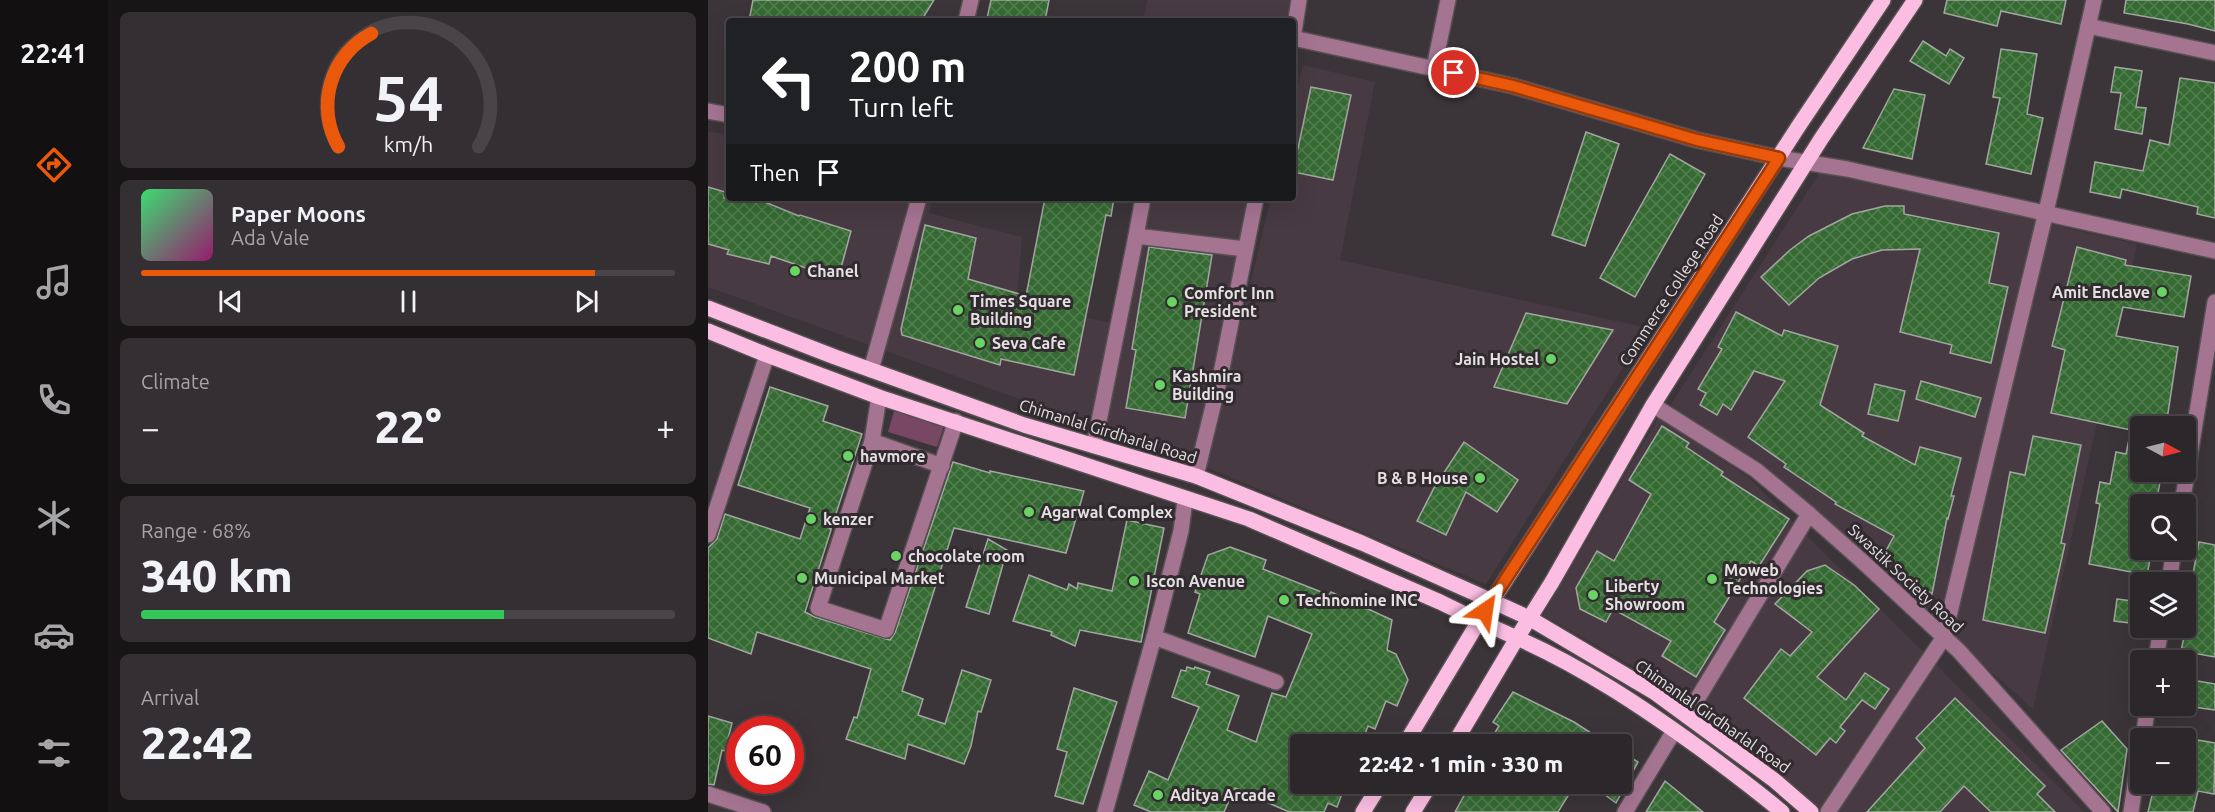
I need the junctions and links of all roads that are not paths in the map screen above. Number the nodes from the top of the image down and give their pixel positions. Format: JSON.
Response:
{"nodes":[{"id":1,"x":971,"y":0,"type":"edge"},
{"id":2,"x":1299,"y":0,"type":"edge"},
{"id":3,"x":1448,"y":0,"type":"edge"},
{"id":4,"x":1883,"y":0,"type":"edge"},
{"id":5,"x":1915,"y":0,"type":"edge"},
{"id":6,"x":2094,"y":0,"type":"edge"},
{"id":7,"x":967,"y":18,"type":"edge"},
{"id":8,"x":1296,"y":19,"type":"edge"},
{"id":9,"x":2088,"y":26,"type":"junction"},
{"id":10,"x":1296,"y":39,"type":"edge"},
{"id":11,"x":2215,"y":53,"type":"edge"},
{"id":12,"x":1434,"y":68,"type":"junction"},
{"id":13,"x":708,"y":111,"type":"edge"},
{"id":14,"x":726,"y":114,"type":"edge"},
{"id":15,"x":1779,"y":158,"type":"junction"},
{"id":16,"x":1807,"y":163,"type":"junction"},
{"id":17,"x":918,"y":201,"type":"edge"},
{"id":18,"x":1142,"y":201,"type":"edge"},
{"id":19,"x":1255,"y":201,"type":"edge"},
{"id":20,"x":2045,"y":214,"type":"junction"},
{"id":21,"x":1136,"y":236,"type":"junction"},
{"id":22,"x":1245,"y":249,"type":"junction"},
{"id":23,"x":2215,"y":251,"type":"edge"},
{"id":24,"x":2215,"y":302,"type":"edge"},
{"id":25,"x":708,"y":308,"type":"edge"},
{"id":26,"x":708,"y":331,"type":"edge"},
{"id":27,"x":767,"y":355,"type":"junction"},
{"id":28,"x":871,"y":370,"type":"junction"},
{"id":29,"x":879,"y":397,"type":"junction"},
{"id":30,"x":1653,"y":405,"type":"junction"},
{"id":31,"x":956,"y":422,"type":"junction"},
{"id":32,"x":872,"y":441,"type":"junction"},
{"id":33,"x":1094,"y":446,"type":"junction"},
{"id":34,"x":942,"y":466,"type":"junction"},
{"id":35,"x":1196,"y":476,"type":"junction"},
{"id":36,"x":2184,"y":494,"type":"edge"},
{"id":37,"x":1185,"y":500,"type":"junction"},
{"id":38,"x":1809,"y":514,"type":"junction"},
{"id":39,"x":708,"y":535,"type":"edge"},
{"id":40,"x":1492,"y":601,"type":"junction"},
{"id":41,"x":1529,"y":618,"type":"junction"},
{"id":42,"x":1479,"y":621,"type":"junction"},
{"id":43,"x":1944,"y":637,"type":"junction"},
{"id":44,"x":1154,"y":638,"type":"junction"},
{"id":45,"x":1517,"y":638,"type":"junction"},
{"id":46,"x":1276,"y":682,"type":"dead end"},
{"id":47,"x":1686,"y":716,"type":"junction"},
{"id":48,"x":1674,"y":730,"type":"junction"},
{"id":49,"x":1411,"y":734,"type":"edge"},
{"id":50,"x":1460,"y":734,"type":"edge"},
{"id":51,"x":708,"y":794,"type":"edge"},
{"id":52,"x":1374,"y":794,"type":"edge"},
{"id":53,"x":1424,"y":794,"type":"edge"},
{"id":54,"x":2134,"y":794,"type":"edge"},
{"id":55,"x":763,"y":812,"type":"edge"},
{"id":56,"x":1105,"y":812,"type":"edge"},
{"id":57,"x":1363,"y":812,"type":"edge"},
{"id":58,"x":1413,"y":812,"type":"edge"},
{"id":59,"x":1625,"y":812,"type":"edge"},
{"id":60,"x":1782,"y":812,"type":"edge"},
{"id":61,"x":1811,"y":812,"type":"edge"},
{"id":62,"x":1828,"y":812,"type":"edge"},
{"id":63,"x":2103,"y":812,"type":"edge"},
{"id":64,"x":2131,"y":812,"type":"edge"}],
"edges":[{"from":1,"to":7,"type":"street"},
{"from":2,"to":8,"type":"street"},
{"from":3,"to":12,"type":"street"},
{"from":4,"to":15,"type":"main road","name":"Commerce College Road"},
{"from":5,"to":16,"type":"main road"},
{"from":6,"to":9,"type":"street"},
{"from":9,"to":11,"type":"street"},
{"from":9,"to":20,"type":"street"},
{"from":10,"to":12,"type":"street"},
{"from":12,"to":15,"type":"street"},
{"from":13,"to":14,"type":"street"},
{"from":15,"to":16,"type":"street"},
{"from":15,"to":40,"type":"main road","name":"Commerce College Road"},
{"from":16,"to":20,"type":"street"},
{"from":16,"to":30,"type":"main road"},
{"from":17,"to":28,"type":"street"},
{"from":18,"to":21,"type":"street"},
{"from":19,"to":22,"type":"street"},
{"from":20,"to":23,"type":"street"},
{"from":20,"to":43,"type":"street"},
{"from":21,"to":22,"type":"street"},
{"from":21,"to":33,"type":"street"},
{"from":22,"to":35,"type":"street"},
{"from":24,"to":36,"type":"street"},
{"from":25,"to":28,"type":"main road","name":"Chimanlal Girdharlal Road"},
{"from":26,"to":27,"type":"main road"},
{"from":27,"to":29,"type":"main road"},
{"from":27,"to":39,"type":"street"},
{"from":28,"to":33,"type":"main road","name":"Chimanlal Girdharlal Road"},
{"from":29,"to":31,"type":"main road"},
{"from":29,"to":32,"type":"street"},
{"from":30,"to":38,"type":"street","name":"Swastik Society Road"},
{"from":30,"to":41,"type":"main road"},
{"from":31,"to":34,"type":"street"},
{"from":31,"to":37,"type":"main road"},
{"from":32,"to":34,"type":"street"},
{"from":32,"to":34,"type":"street"},
{"from":33,"to":35,"type":"main road","name":"Chimanlal Girdharlal Road"},
{"from":35,"to":40,"type":"main road","name":"Chimanlal Girdharlal Road"},
{"from":37,"to":42,"type":"main road"},
{"from":37,"to":44,"type":"street"},
{"from":38,"to":43,"type":"street","name":"Swastik Society Road"},
{"from":38,"to":47,"type":"street"},
{"from":40,"to":41,"type":"main road","name":"Chimanlal Girdharlal Road"},
{"from":40,"to":42,"type":"main road","name":"Commerce College Road"},
{"from":41,"to":45,"type":"main road"},
{"from":41,"to":47,"type":"main road","name":"Chimanlal Girdharlal Road"},
{"from":42,"to":45,"type":"main road","name":"Chimanlal Girdharlal Road"},
{"from":42,"to":49,"type":"main road"},
{"from":43,"to":62,"type":"street"},
{"from":43,"to":63,"type":"street","name":"Swastik Society Road"},
{"from":44,"to":46,"type":"street"},
{"from":44,"to":56,"type":"street"},
{"from":45,"to":48,"type":"main road","name":"Chimanlal Girdharlal Road"},
{"from":45,"to":50,"type":"main road"},
{"from":47,"to":61,"type":"main road","name":"Chimanlal Girdharlal Road"},
{"from":48,"to":59,"type":"street"},
{"from":48,"to":60,"type":"main road","name":"Chimanlal Girdharlal Road"},
{"from":51,"to":55,"type":"street"},
{"from":52,"to":57,"type":"main road"},
{"from":53,"to":58,"type":"main road"},
{"from":54,"to":64,"type":"street"}]}
